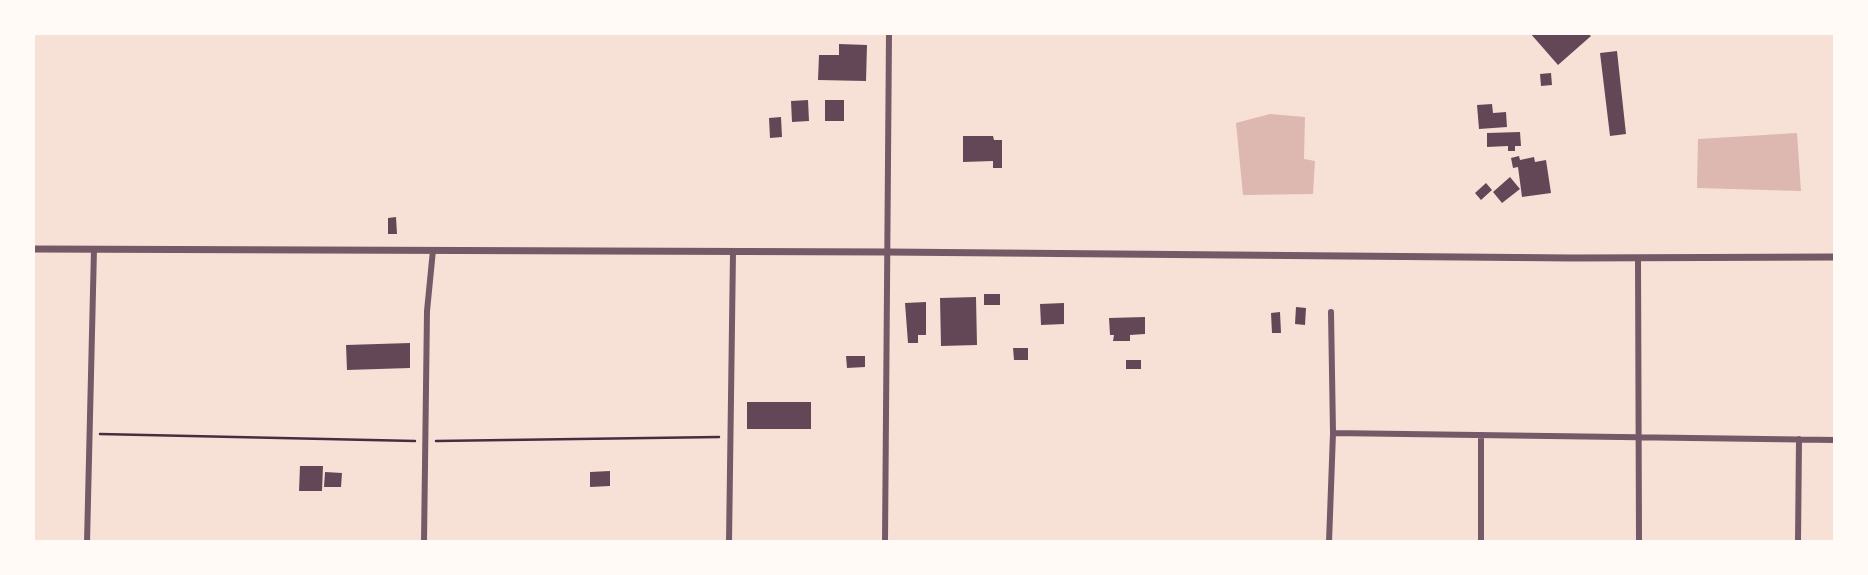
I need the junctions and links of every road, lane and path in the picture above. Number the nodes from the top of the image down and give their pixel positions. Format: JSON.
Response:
{"nodes":[{"id":1,"x":889,"y":33,"type":"edge"},
{"id":2,"x":33,"y":249,"type":"edge"},
{"id":3,"x":94,"y":249,"type":"junction"},
{"id":4,"x":433,"y":250,"type":"junction"},
{"id":5,"x":733,"y":252,"type":"junction"},
{"id":6,"x":887,"y":252,"type":"junction"},
{"id":7,"x":1835,"y":257,"type":"edge"},
{"id":8,"x":1638,"y":258,"type":"junction"},
{"id":9,"x":1331,"y":312,"type":"dead end"},
{"id":10,"x":1332,"y":433,"type":"junction"},
{"id":11,"x":89,"y":434,"type":"junction"},
{"id":12,"x":1481,"y":435,"type":"junction"},
{"id":13,"x":730,"y":437,"type":"junction"},
{"id":14,"x":1639,"y":437,"type":"junction"},
{"id":15,"x":1799,"y":439,"type":"junction"},
{"id":16,"x":1835,"y":440,"type":"edge"},
{"id":17,"x":425,"y":441,"type":"junction"},
{"id":18,"x":87,"y":542,"type":"edge"},
{"id":19,"x":424,"y":542,"type":"edge"},
{"id":20,"x":729,"y":542,"type":"edge"},
{"id":21,"x":885,"y":542,"type":"edge"},
{"id":22,"x":1329,"y":542,"type":"edge"},
{"id":23,"x":1481,"y":542,"type":"edge"},
{"id":24,"x":1639,"y":542,"type":"edge"},
{"id":25,"x":1798,"y":542,"type":"edge"}],
"edges":[{"from":1,"to":6,"type":"street"},
{"from":2,"to":3,"type":"street"},
{"from":3,"to":4,"type":"street"},
{"from":3,"to":11,"type":"street"},
{"from":4,"to":5,"type":"street"},
{"from":4,"to":17,"type":"street"},
{"from":5,"to":6,"type":"street"},
{"from":5,"to":13,"type":"street"},
{"from":6,"to":8,"type":"street"},
{"from":6,"to":21,"type":"street"},
{"from":7,"to":8,"type":"street"},
{"from":8,"to":14,"type":"street"},
{"from":9,"to":10,"type":"street"},
{"from":10,"to":12,"type":"street"},
{"from":10,"to":22,"type":"street"},
{"from":11,"to":17,"type":"path"},
{"from":11,"to":18,"type":"street"},
{"from":12,"to":14,"type":"street"},
{"from":12,"to":23,"type":"street"},
{"from":13,"to":17,"type":"path"},
{"from":13,"to":20,"type":"street"},
{"from":14,"to":15,"type":"street"},
{"from":14,"to":24,"type":"street"},
{"from":15,"to":16,"type":"street"},
{"from":15,"to":25,"type":"street"},
{"from":17,"to":19,"type":"street"}]}
